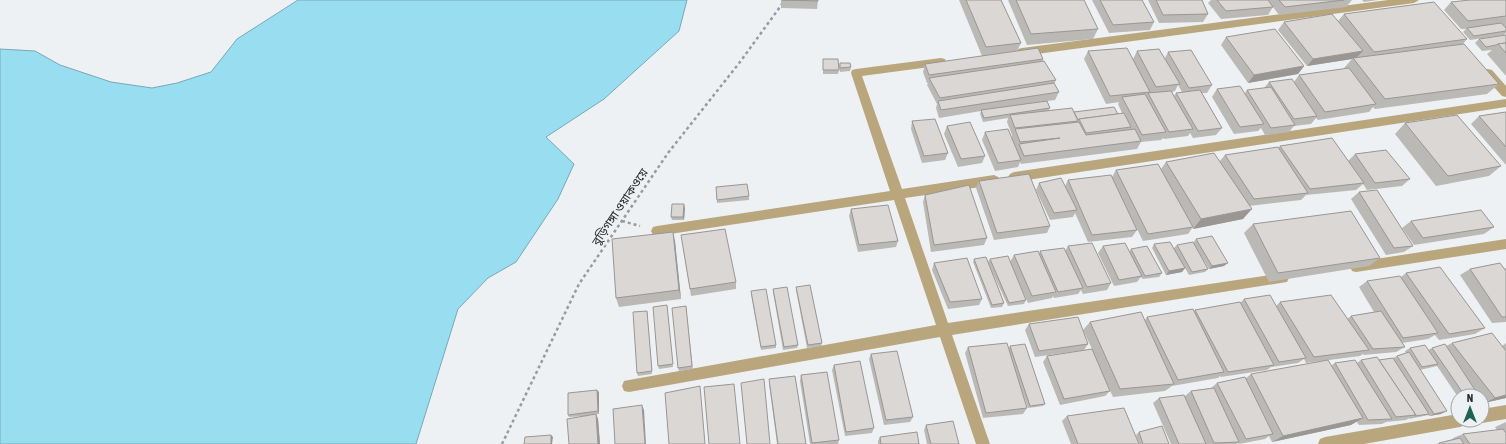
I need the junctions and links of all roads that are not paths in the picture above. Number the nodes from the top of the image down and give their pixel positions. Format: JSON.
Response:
{"nodes":[{"id":1,"x":1414,"y":0,"type":"edge"},
{"id":2,"x":1013,"y":53,"type":"edge"},
{"id":3,"x":951,"y":61,"type":"edge"},
{"id":4,"x":1480,"y":64,"type":"edge"},
{"id":5,"x":1506,"y":93,"type":"edge"},
{"id":6,"x":1506,"y":103,"type":"edge"},
{"id":7,"x":898,"y":195,"type":"junction"},
{"id":8,"x":657,"y":231,"type":"dead end"},
{"id":9,"x":1506,"y":244,"type":"edge"},
{"id":10,"x":1342,"y":269,"type":"edge"},
{"id":11,"x":1295,"y":276,"type":"edge"},
{"id":12,"x":944,"y":330,"type":"junction"},
{"id":13,"x":629,"y":386,"type":"dead end"},
{"id":14,"x":1506,"y":412,"type":"edge"},
{"id":15,"x":1490,"y":415,"type":"edge"},
{"id":16,"x":1450,"y":422,"type":"edge"},
{"id":17,"x":984,"y":444,"type":"edge"},
{"id":18,"x":1325,"y":444,"type":"edge"}],
"edges":[{"from":1,"to":2,"type":"street"},
{"from":3,"to":7,"type":"street"},
{"from":4,"to":5,"type":"street"},
{"from":6,"to":7,"type":"street"},
{"from":7,"to":8,"type":"street"},
{"from":7,"to":12,"type":"street"},
{"from":9,"to":10,"type":"street"},
{"from":11,"to":12,"type":"street"},
{"from":12,"to":13,"type":"street"},
{"from":12,"to":17,"type":"street"},
{"from":14,"to":15,"type":"street"},
{"from":16,"to":18,"type":"street"}]}
